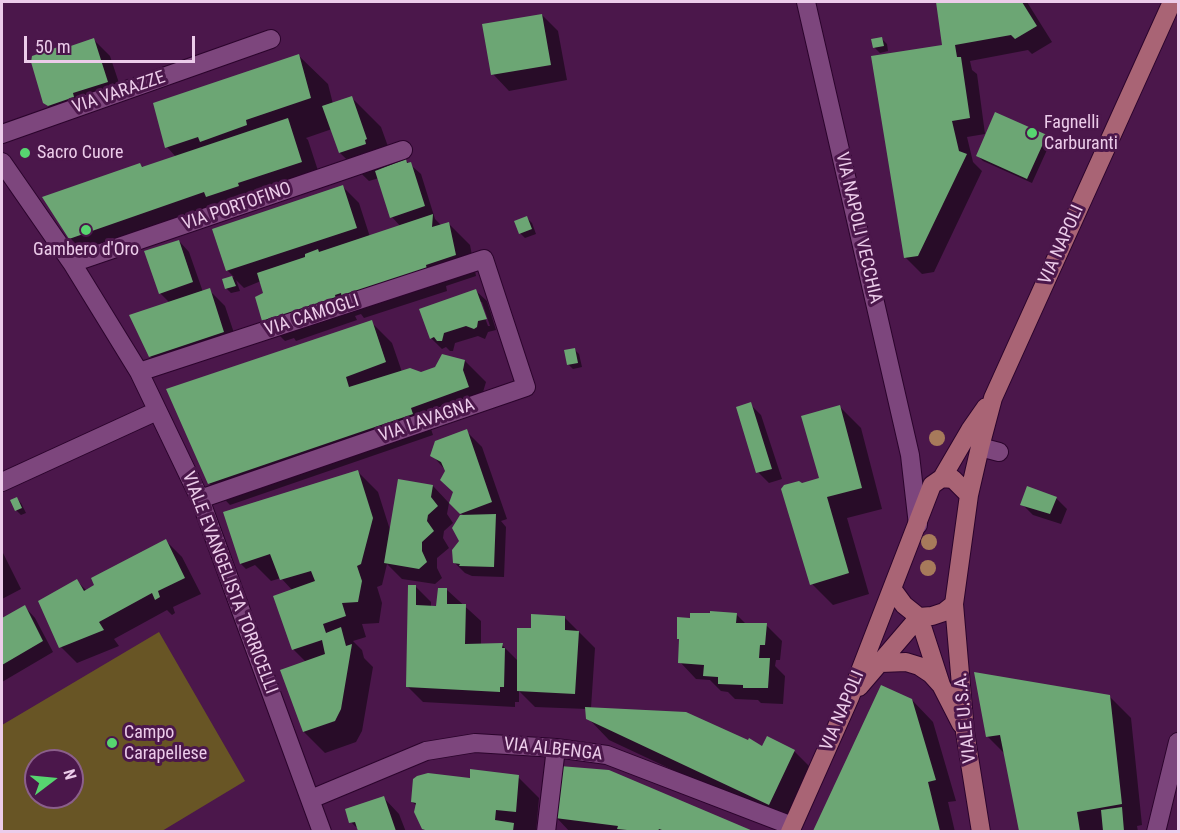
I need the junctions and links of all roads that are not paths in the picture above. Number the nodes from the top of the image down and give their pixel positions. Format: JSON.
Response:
{"nodes":[{"id":1,"x":806,"y":2,"type":"edge"},
{"id":2,"x":1172,"y":2,"type":"edge"},
{"id":3,"x":272,"y":39,"type":"dead end"},
{"id":4,"x":2,"y":134,"type":"edge"},
{"id":5,"x":403,"y":150,"type":"dead end"},
{"id":6,"x":2,"y":162,"type":"edge"},
{"id":7,"x":484,"y":259,"type":"joint"},
{"id":8,"x":72,"y":263,"type":"junction"},
{"id":9,"x":139,"y":372,"type":"junction"},
{"id":10,"x":993,"y":398,"type":"junction"},
{"id":11,"x":157,"y":411,"type":"junction"},
{"id":12,"x":980,"y":447,"type":"junction"},
{"id":13,"x":999,"y":452,"type":"dead end"},
{"id":14,"x":910,"y":455,"type":"junction"},
{"id":15,"x":939,"y":480,"type":"junction"},
{"id":16,"x":2,"y":482,"type":"edge"},
{"id":17,"x":969,"y":495,"type":"junction"},
{"id":18,"x":200,"y":499,"type":"junction"},
{"id":19,"x":918,"y":525,"type":"junction"},
{"id":20,"x":892,"y":590,"type":"junction"},
{"id":21,"x":954,"y":604,"type":"junction"},
{"id":22,"x":919,"y":617,"type":"junction"},
{"id":23,"x":881,"y":663,"type":"junction"},
{"id":24,"x":941,"y":685,"type":"junction"},
{"id":25,"x":850,"y":698,"type":"junction"},
{"id":26,"x":965,"y":732,"type":"junction"},
{"id":27,"x":1179,"y":742,"type":"edge"},
{"id":28,"x":556,"y":748,"type":"junction"},
{"id":29,"x":311,"y":799,"type":"junction"},
{"id":30,"x":791,"y":829,"type":"edge"},
{"id":31,"x":322,"y":831,"type":"edge"},
{"id":32,"x":546,"y":831,"type":"edge"},
{"id":33,"x":981,"y":831,"type":"edge"},
{"id":34,"x":1156,"y":831,"type":"edge"}],
"edges":[{"from":1,"to":14,"type":"street","name":"VIA NAPOLI VECCHIA"},
{"from":2,"to":10,"type":"main road","name":"VIA NAPOLI"},
{"from":3,"to":4,"type":"street","name":"VIA VARAZZE"},
{"from":5,"to":8,"type":"street","name":"VIA PORTOFINO"},
{"from":6,"to":8,"type":"street","name":"VIALE EVANGELISTA TORRICELLI"},
{"from":7,"to":9,"type":"street","name":"VIA CAMOGLI"},
{"from":7,"to":18,"type":"street","name":"VIA LAVAGNA"},
{"from":8,"to":9,"type":"street","name":"VIALE EVANGELISTA TORRICELLI"},
{"from":9,"to":11,"type":"street","name":"VIALE EVANGELISTA TORRICELLI"},
{"from":10,"to":12,"type":"main road","name":"VIA NAPOLI"},
{"from":10,"to":15,"type":"main road","name":"VIA NAPOLI"},
{"from":11,"to":16,"type":"street"},
{"from":11,"to":18,"type":"street","name":"VIALE EVANGELISTA TORRICELLI"},
{"from":12,"to":13,"type":"street"},
{"from":12,"to":17,"type":"main road","name":"VIA NAPOLI"},
{"from":14,"to":15,"type":"street","name":"VIA NAPOLI VECCHIA"},
{"from":14,"to":19,"type":"street","name":"VIA NAPOLI VECCHIA"},
{"from":15,"to":17,"type":"main road"},
{"from":15,"to":19,"type":"main road","name":"VIA NAPOLI"},
{"from":17,"to":21,"type":"main road","name":"VIA NAPOLI"},
{"from":18,"to":29,"type":"street","name":"VIALE EVANGELISTA TORRICELLI"},
{"from":19,"to":20,"type":"main road","name":"VIA NAPOLI"},
{"from":20,"to":22,"type":"main road"},
{"from":20,"to":25,"type":"main road","name":"VIA NAPOLI"},
{"from":21,"to":22,"type":"main road"},
{"from":21,"to":26,"type":"main road","name":"VIALE U.S.A."},
{"from":22,"to":23,"type":"main road"},
{"from":22,"to":24,"type":"main road"},
{"from":23,"to":24,"type":"main road"},
{"from":23,"to":25,"type":"main road"},
{"from":24,"to":26,"type":"main road"},
{"from":25,"to":30,"type":"main road","name":"VIA NAPOLI"},
{"from":26,"to":33,"type":"main road","name":"VIALE U.S.A."},
{"from":27,"to":34,"type":"street"},
{"from":28,"to":29,"type":"street","name":"VIA ALBENGA"},
{"from":28,"to":30,"type":"street","name":"VIA ALBENGA"},
{"from":28,"to":32,"type":"street"},
{"from":29,"to":31,"type":"street","name":"VIALE EVANGELISTA TORRICELLI"}]}
